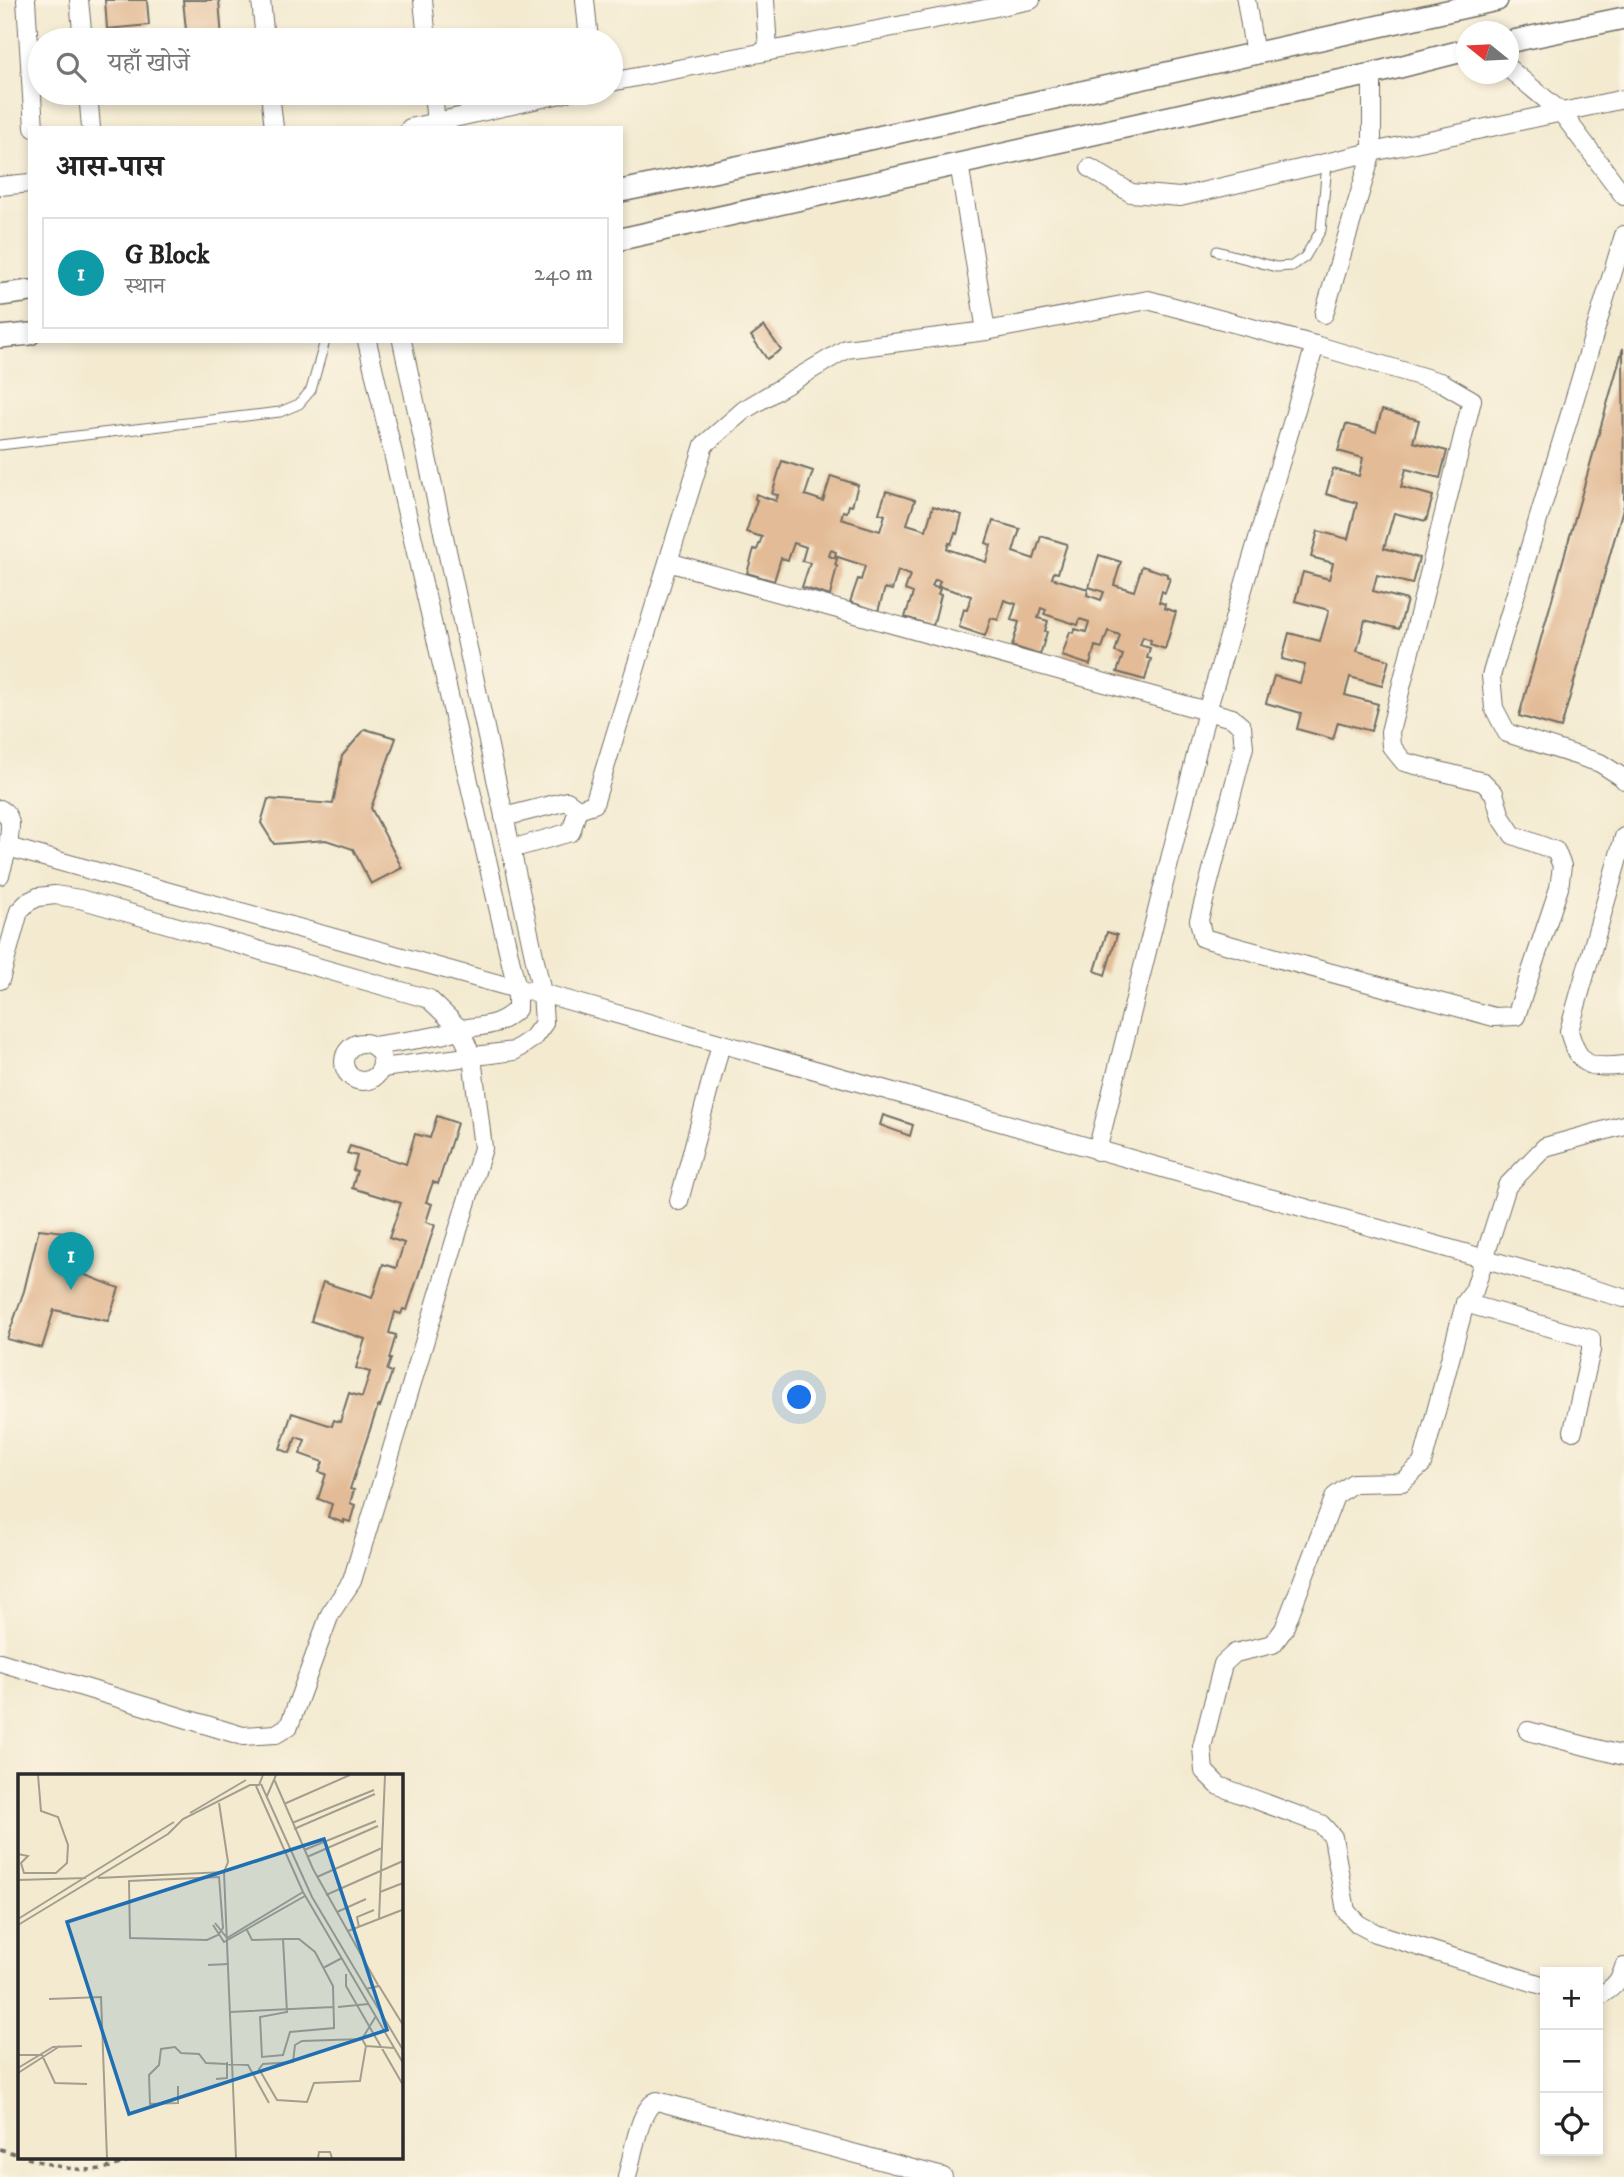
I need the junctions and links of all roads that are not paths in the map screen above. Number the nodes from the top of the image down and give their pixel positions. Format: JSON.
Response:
{"nodes":[{"id":1,"x":26,"y":0,"type":"edge"},
{"id":2,"x":79,"y":0,"type":"edge"},
{"id":3,"x":261,"y":0,"type":"edge"},
{"id":4,"x":423,"y":0,"type":"edge"},
{"id":5,"x":585,"y":0,"type":"edge"},
{"id":6,"x":765,"y":0,"type":"edge"},
{"id":7,"x":1031,"y":0,"type":"edge"},
{"id":8,"x":1246,"y":0,"type":"edge"},
{"id":9,"x":1497,"y":0,"type":"edge"},
{"id":10,"x":1624,"y":18,"type":"edge"},
{"id":11,"x":82,"y":28,"type":"edge"},
{"id":12,"x":264,"y":28,"type":"edge"},
{"id":13,"x":426,"y":28,"type":"edge"},
{"id":14,"x":588,"y":28,"type":"edge"},
{"id":15,"x":28,"y":32,"type":"edge"},
{"id":16,"x":1519,"y":40,"type":"edge"},
{"id":17,"x":768,"y":50,"type":"junction"},
{"id":18,"x":1456,"y":53,"type":"edge"},
{"id":19,"x":1255,"y":55,"type":"junction"},
{"id":20,"x":1372,"y":74,"type":"junction"},
{"id":21,"x":1519,"y":77,"type":"edge"},
{"id":22,"x":623,"y":80,"type":"edge"},
{"id":23,"x":1624,"y":99,"type":"edge"},
{"id":24,"x":33,"y":105,"type":"edge"},
{"id":25,"x":89,"y":105,"type":"edge"},
{"id":26,"x":271,"y":105,"type":"edge"},
{"id":27,"x":434,"y":105,"type":"edge"},
{"id":28,"x":513,"y":105,"type":"edge"},
{"id":29,"x":1561,"y":112,"type":"junction"},
{"id":30,"x":436,"y":123,"type":"junction"},
{"id":31,"x":34,"y":126,"type":"edge"},
{"id":32,"x":91,"y":126,"type":"edge"},
{"id":33,"x":274,"y":126,"type":"edge"},
{"id":34,"x":420,"y":126,"type":"edge"},
{"id":35,"x":1372,"y":152,"type":"junction"},
{"id":36,"x":959,"y":163,"type":"junction"},
{"id":37,"x":1326,"y":164,"type":"junction"},
{"id":38,"x":1090,"y":168,"type":"dead end"},
{"id":39,"x":28,"y":183,"type":"edge"},
{"id":40,"x":0,"y":186,"type":"edge"},
{"id":41,"x":623,"y":191,"type":"edge"},
{"id":42,"x":1624,"y":196,"type":"edge"},
{"id":43,"x":1624,"y":235,"type":"edge"},
{"id":44,"x":623,"y":239,"type":"edge"},
{"id":45,"x":1217,"y":251,"type":"dead end"},
{"id":46,"x":28,"y":291,"type":"edge"},
{"id":47,"x":0,"y":295,"type":"edge"},
{"id":48,"x":1324,"y":314,"type":"dead end"},
{"id":49,"x":986,"y":331,"type":"junction"},
{"id":50,"x":28,"y":334,"type":"edge"},
{"id":51,"x":0,"y":337,"type":"edge"},
{"id":52,"x":324,"y":343,"type":"edge"},
{"id":53,"x":367,"y":343,"type":"edge"},
{"id":54,"x":402,"y":343,"type":"edge"},
{"id":55,"x":1315,"y":345,"type":"junction"},
{"id":56,"x":0,"y":445,"type":"edge"},
{"id":57,"x":668,"y":562,"type":"junction"},
{"id":58,"x":1207,"y":712,"type":"junction"},
{"id":59,"x":1624,"y":780,"type":"edge"},
{"id":60,"x":0,"y":808,"type":"edge"},
{"id":61,"x":578,"y":809,"type":"junction"},
{"id":62,"x":504,"y":817,"type":"junction"},
{"id":63,"x":1624,"y":837,"type":"edge"},
{"id":64,"x":8,"y":847,"type":"junction"},
{"id":65,"x":511,"y":849,"type":"junction"},
{"id":66,"x":0,"y":876,"type":"edge"},
{"id":67,"x":0,"y":980,"type":"edge"},
{"id":68,"x":517,"y":989,"type":"junction"},
{"id":69,"x":542,"y":993,"type":"junction"},
{"id":70,"x":460,"y":1028,"type":"junction"},
{"id":71,"x":721,"y":1044,"type":"junction"},
{"id":72,"x":374,"y":1046,"type":"junction"},
{"id":73,"x":472,"y":1057,"type":"junction"},
{"id":74,"x":1624,"y":1065,"type":"edge"},
{"id":75,"x":382,"y":1068,"type":"junction"},
{"id":76,"x":1624,"y":1125,"type":"edge"},
{"id":77,"x":1097,"y":1151,"type":"junction"},
{"id":78,"x":679,"y":1202,"type":"dead end"},
{"id":79,"x":1478,"y":1258,"type":"junction"},
{"id":80,"x":1624,"y":1298,"type":"edge"},
{"id":81,"x":1465,"y":1302,"type":"junction"},
{"id":82,"x":1573,"y":1431,"type":"dead end"},
{"id":83,"x":0,"y":1662,"type":"edge"},
{"id":84,"x":1528,"y":1731,"type":"dead end"},
{"id":85,"x":1624,"y":1756,"type":"edge"},
{"id":86,"x":1624,"y":1967,"type":"edge"},
{"id":87,"x":1540,"y":1984,"type":"edge"},
{"id":88,"x":1603,"y":1993,"type":"edge"},
{"id":89,"x":627,"y":2177,"type":"edge"},
{"id":90,"x":943,"y":2177,"type":"edge"}],
"edges":[{"from":1,"to":15,"type":"street"},
{"from":2,"to":11,"type":"street"},
{"from":3,"to":12,"type":"street"},
{"from":4,"to":13,"type":"street"},
{"from":5,"to":14,"type":"street"},
{"from":6,"to":17,"type":"street"},
{"from":7,"to":17,"type":"street"},
{"from":8,"to":19,"type":"street"},
{"from":9,"to":19,"type":"street"},
{"from":10,"to":16,"type":"street"},
{"from":17,"to":22,"type":"street"},
{"from":18,"to":20,"type":"street"},
{"from":19,"to":41,"type":"street"},
{"from":20,"to":35,"type":"street"},
{"from":20,"to":36,"type":"street"},
{"from":21,"to":29,"type":"street"},
{"from":23,"to":29,"type":"street"},
{"from":24,"to":31,"type":"street"},
{"from":25,"to":32,"type":"street"},
{"from":26,"to":33,"type":"street"},
{"from":27,"to":30,"type":"street"},
{"from":28,"to":30,"type":"street"},
{"from":29,"to":35,"type":"street"},
{"from":29,"to":42,"type":"street"},
{"from":30,"to":34,"type":"street"},
{"from":35,"to":37,"type":"street"},
{"from":35,"to":48,"type":"street"},
{"from":36,"to":44,"type":"street"},
{"from":36,"to":49,"type":"street"},
{"from":37,"to":38,"type":"street"},
{"from":37,"to":45,"type":"lane"},
{"from":39,"to":40,"type":"street"},
{"from":43,"to":59,"type":"street"},
{"from":46,"to":47,"type":"street"},
{"from":49,"to":55,"type":"street"},
{"from":49,"to":57,"type":"street"},
{"from":50,"to":51,"type":"street"},
{"from":52,"to":56,"type":"lane"},
{"from":53,"to":68,"type":"street"},
{"from":54,"to":62,"type":"street"},
{"from":55,"to":58,"type":"street"},
{"from":55,"to":58,"type":"street"},
{"from":57,"to":58,"type":"street"},
{"from":57,"to":61,"type":"street"},
{"from":58,"to":77,"type":"street"},
{"from":60,"to":64,"type":"street"},
{"from":61,"to":62,"type":"street"},
{"from":61,"to":65,"type":"street"},
{"from":62,"to":65,"type":"street"},
{"from":63,"to":74,"type":"street"},
{"from":64,"to":66,"type":"street"},
{"from":64,"to":68,"type":"street"},
{"from":65,"to":69,"type":"street"},
{"from":67,"to":70,"type":"street"},
{"from":68,"to":69,"type":"street"},
{"from":68,"to":70,"type":"street"},
{"from":69,"to":71,"type":"street"},
{"from":69,"to":73,"type":"street"},
{"from":70,"to":72,"type":"street"},
{"from":70,"to":73,"type":"street"},
{"from":71,"to":77,"type":"street"},
{"from":71,"to":78,"type":"street"},
{"from":72,"to":75,"type":"street"},
{"from":72,"to":75,"type":"street"},
{"from":73,"to":75,"type":"street"},
{"from":73,"to":83,"type":"street"},
{"from":76,"to":79,"type":"street"},
{"from":77,"to":79,"type":"street"},
{"from":79,"to":80,"type":"street"},
{"from":79,"to":81,"type":"street"},
{"from":81,"to":82,"type":"street"},
{"from":81,"to":87,"type":"street"},
{"from":84,"to":85,"type":"street"},
{"from":86,"to":88,"type":"street"},
{"from":89,"to":90,"type":"street"}]}
